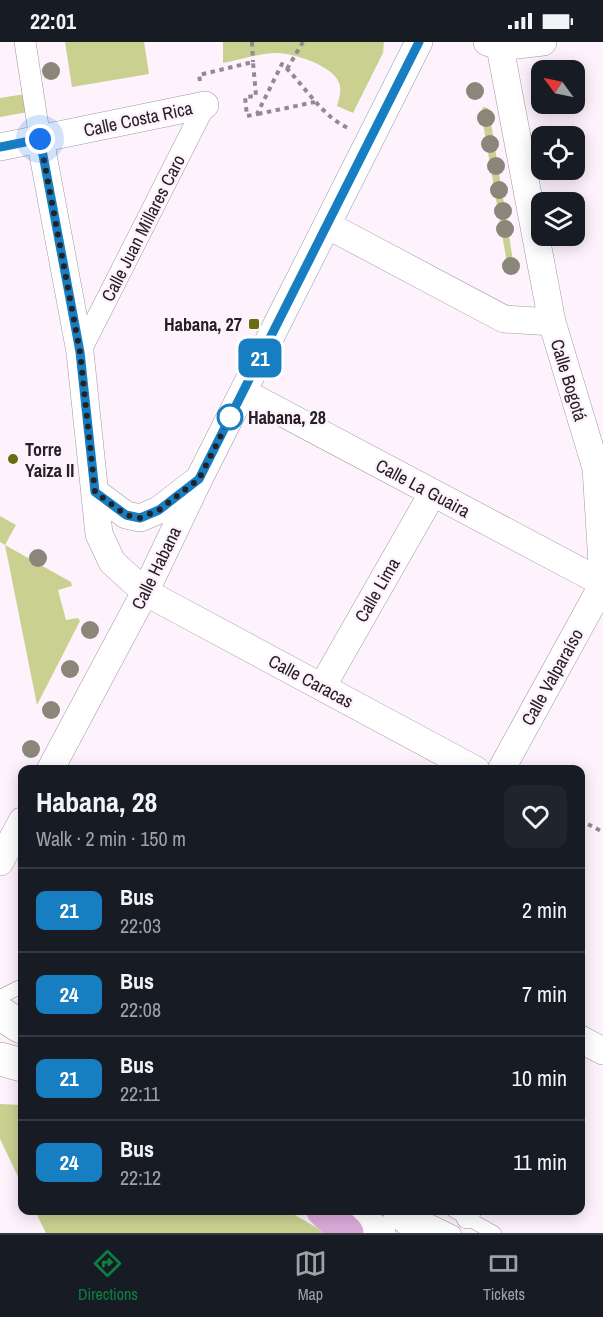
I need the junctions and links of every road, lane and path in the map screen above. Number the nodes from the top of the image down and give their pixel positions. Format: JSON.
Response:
{"nodes":[{"id":1,"x":25,"y":42,"type":"edge"},
{"id":2,"x":252,"y":42,"type":"edge"},
{"id":3,"x":303,"y":42,"type":"edge"},
{"id":4,"x":419,"y":42,"type":"edge"},
{"id":5,"x":543,"y":42,"type":"edge"},
{"id":6,"x":494,"y":45,"type":"edge"},
{"id":7,"x":253,"y":62,"type":"junction"},
{"id":8,"x":287,"y":69,"type":"junction"},
{"id":9,"x":316,"y":102,"type":"junction"},
{"id":10,"x":205,"y":105,"type":"junction"},
{"id":11,"x":257,"y":114,"type":"junction"},
{"id":12,"x":40,"y":139,"type":"junction"},
{"id":13,"x":370,"y":139,"type":"junction"},
{"id":14,"x":0,"y":147,"type":"edge"},
{"id":15,"x":327,"y":225,"type":"junction"},
{"id":16,"x":552,"y":322,"type":"junction"},
{"id":17,"x":80,"y":352,"type":"junction"},
{"id":18,"x":243,"y":392,"type":"junction"},
{"id":19,"x":199,"y":479,"type":"junction"},
{"id":20,"x":95,"y":492,"type":"junction"},
{"id":21,"x":432,"y":494,"type":"junction"},
{"id":22,"x":603,"y":583,"type":"edge"},
{"id":23,"x":146,"y":592,"type":"junction"},
{"id":24,"x":322,"y":687,"type":"junction"},
{"id":25,"x":54,"y":765,"type":"edge"},
{"id":26,"x":467,"y":765,"type":"edge"},
{"id":27,"x":504,"y":765,"type":"edge"},
{"id":28,"x":585,"y":823,"type":"edge"},
{"id":29,"x":18,"y":828,"type":"edge"},
{"id":30,"x":603,"y":832,"type":"edge"},
{"id":31,"x":0,"y":862,"type":"edge"},
{"id":32,"x":18,"y":988,"type":"edge"},
{"id":33,"x":0,"y":997,"type":"edge"},
{"id":34,"x":0,"y":1013,"type":"edge"},
{"id":35,"x":18,"y":1025,"type":"edge"},
{"id":36,"x":585,"y":1042,"type":"edge"},
{"id":37,"x":603,"y":1051,"type":"edge"},
{"id":38,"x":0,"y":1059,"type":"edge"},
{"id":39,"x":18,"y":1064,"type":"edge"},
{"id":40,"x":328,"y":1215,"type":"edge"},
{"id":41,"x":349,"y":1215,"type":"edge"},
{"id":42,"x":404,"y":1215,"type":"edge"},
{"id":43,"x":442,"y":1215,"type":"edge"},
{"id":44,"x":461,"y":1218,"type":"edge"},
{"id":45,"x":347,"y":1233,"type":"edge"},
{"id":46,"x":379,"y":1233,"type":"edge"},
{"id":47,"x":424,"y":1233,"type":"edge"},
{"id":48,"x":494,"y":1233,"type":"edge"}],
"edges":[{"from":1,"to":12,"type":"street"},
{"from":2,"to":7,"type":"path"},
{"from":3,"to":8,"type":"path"},
{"from":4,"to":13,"type":"street","name":"Calle Habana"},
{"from":5,"to":6,"type":"street","name":"Calle Bogotá"},
{"from":6,"to":16,"type":"street","name":"Calle Bogotá"},
{"from":7,"to":10,"type":"path"},
{"from":7,"to":11,"type":"path"},
{"from":8,"to":9,"type":"path"},
{"from":8,"to":11,"type":"path"},
{"from":9,"to":11,"type":"path"},
{"from":9,"to":13,"type":"path"},
{"from":10,"to":12,"type":"street","name":"Calle Costa Rica"},
{"from":10,"to":17,"type":"street","name":"Calle Juan Millares Caro"},
{"from":12,"to":14,"type":"street","name":"Calle Costa Rica"},
{"from":12,"to":17,"type":"street","name":"Calle Caracas"},
{"from":13,"to":15,"type":"street","name":"Calle Habana"},
{"from":15,"to":16,"type":"street","name":"Calle Bogotá"},
{"from":15,"to":18,"type":"street","name":"Calle Habana"},
{"from":16,"to":22,"type":"street","name":"Calle Bogotá"},
{"from":17,"to":20,"type":"street","name":"Calle Caracas"},
{"from":18,"to":19,"type":"street","name":"Calle Habana"},
{"from":18,"to":21,"type":"street","name":"Calle La Guaira"},
{"from":19,"to":20,"type":"street"},
{"from":19,"to":23,"type":"street","name":"Calle Habana"},
{"from":20,"to":23,"type":"street","name":"Calle Caracas"},
{"from":21,"to":22,"type":"street","name":"Calle La Guaira"},
{"from":21,"to":24,"type":"street","name":"Calle Lima"},
{"from":22,"to":27,"type":"street","name":"Calle Valparaíso"},
{"from":23,"to":24,"type":"street","name":"Calle Caracas"},
{"from":23,"to":25,"type":"street","name":"Calle Habana"},
{"from":24,"to":26,"type":"street","name":"Calle Caracas"},
{"from":28,"to":30,"type":"path"},
{"from":29,"to":31,"type":"street"},
{"from":32,"to":33,"type":"lane"},
{"from":34,"to":35,"type":"street"},
{"from":36,"to":37,"type":"street"},
{"from":38,"to":39,"type":"street"},
{"from":40,"to":45,"type":"highway"},
{"from":41,"to":46,"type":"street"},
{"from":42,"to":47,"type":"street"},
{"from":43,"to":44,"type":"lane"},
{"from":44,"to":48,"type":"lane"}]}
